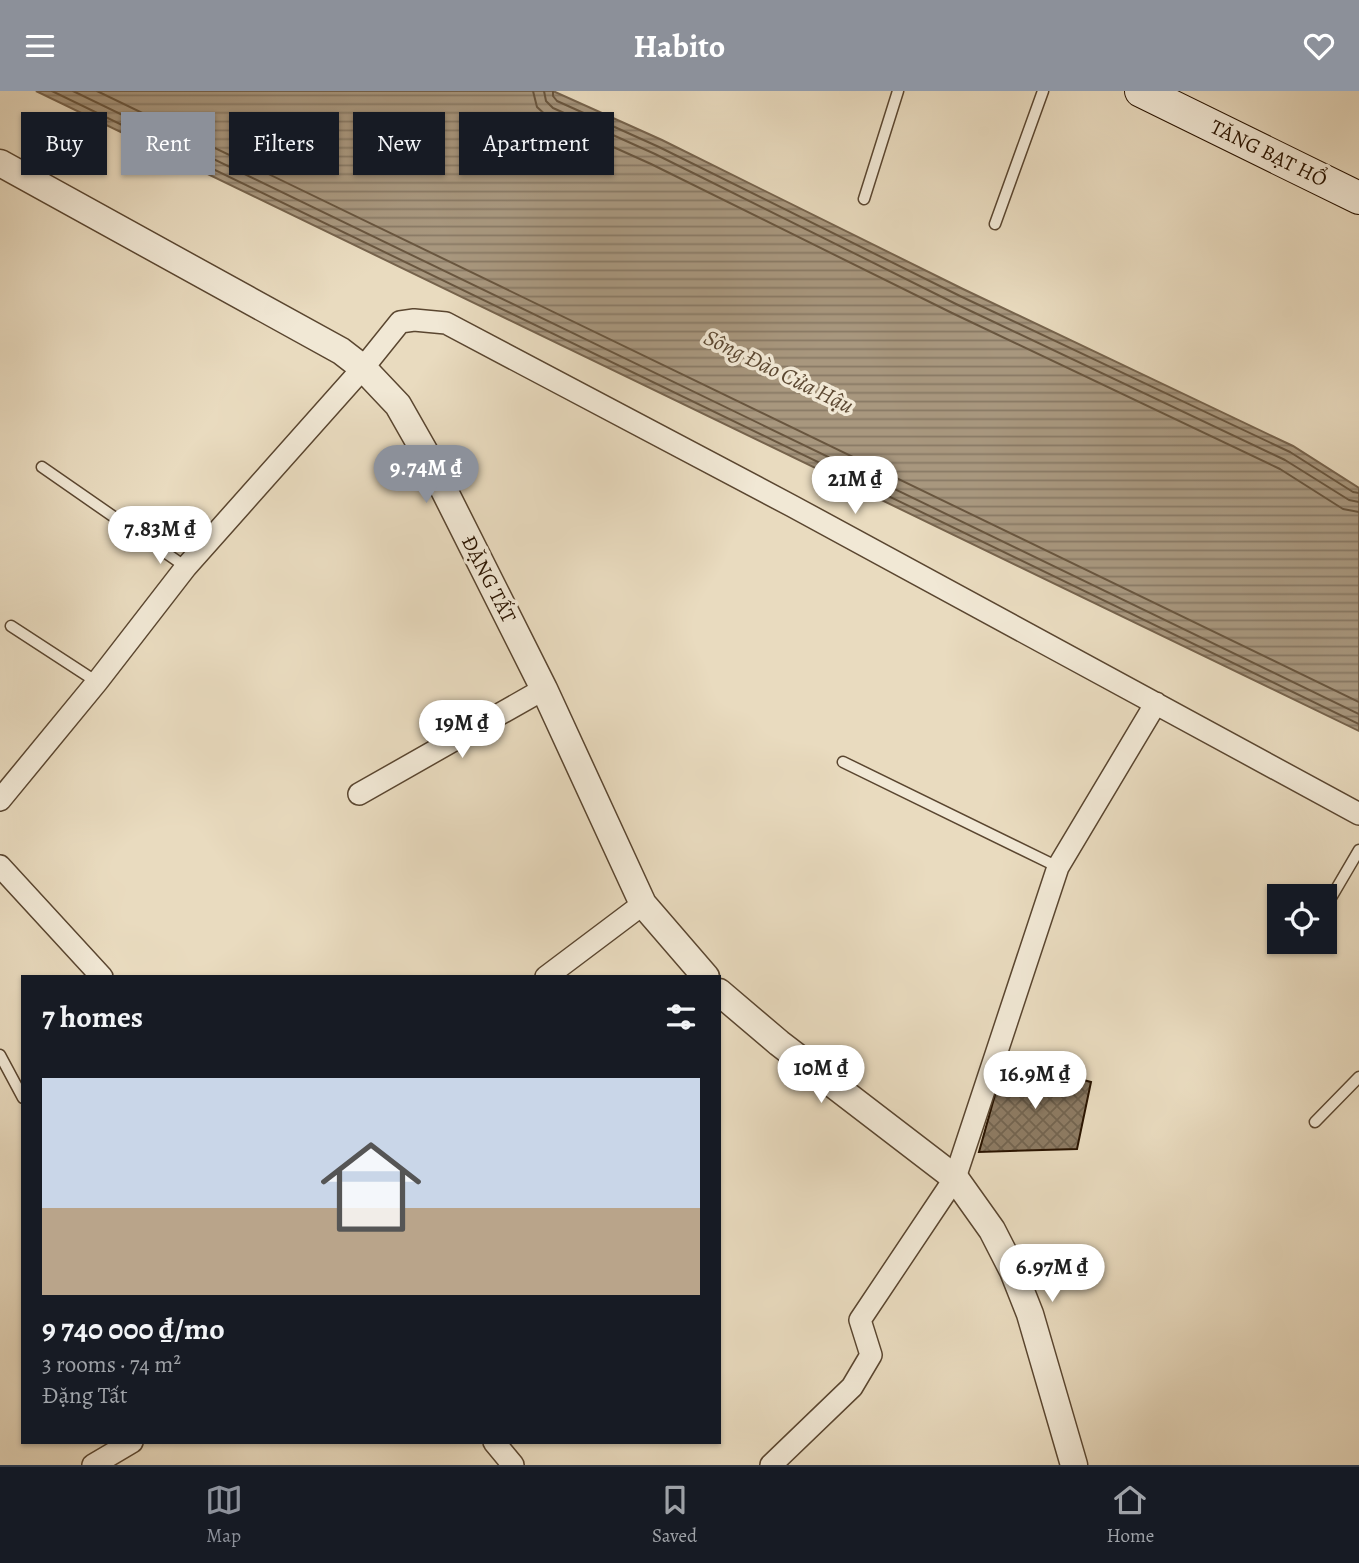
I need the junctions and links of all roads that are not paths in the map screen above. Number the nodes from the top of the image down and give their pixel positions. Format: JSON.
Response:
{"nodes":[{"id":1,"x":898,"y":91,"type":"edge"},
{"id":2,"x":1043,"y":91,"type":"edge"},
{"id":3,"x":1154,"y":94,"type":"edge"},
{"id":4,"x":0,"y":163,"type":"edge"},
{"id":5,"x":1355,"y":193,"type":"edge"},
{"id":6,"x":864,"y":199,"type":"dead end"},
{"id":7,"x":995,"y":224,"type":"dead end"},
{"id":8,"x":363,"y":368,"type":"junction"},
{"id":9,"x":42,"y":467,"type":"dead end"},
{"id":10,"x":186,"y":567,"type":"junction"},
{"id":11,"x":11,"y":626,"type":"dead end"},
{"id":12,"x":97,"y":682,"type":"junction"},
{"id":13,"x":544,"y":689,"type":"junction"},
{"id":14,"x":1156,"y":703,"type":"junction"},
{"id":15,"x":843,"y":762,"type":"dead end"},
{"id":16,"x":359,"y":794,"type":"dead end"},
{"id":17,"x":0,"y":800,"type":"edge"},
{"id":18,"x":1359,"y":814,"type":"edge"},
{"id":19,"x":1359,"y":850,"type":"edge"},
{"id":20,"x":0,"y":866,"type":"edge"},
{"id":21,"x":1058,"y":867,"type":"junction"},
{"id":22,"x":1337,"y":888,"type":"edge"},
{"id":23,"x":643,"y":904,"type":"junction"},
{"id":24,"x":100,"y":975,"type":"edge"},
{"id":25,"x":549,"y":975,"type":"edge"},
{"id":26,"x":704,"y":975,"type":"edge"},
{"id":27,"x":721,"y":994,"type":"edge"},
{"id":28,"x":0,"y":1055,"type":"edge"},
{"id":29,"x":1359,"y":1077,"type":"edge"},
{"id":30,"x":21,"y":1094,"type":"edge"},
{"id":31,"x":1315,"y":1122,"type":"dead end"},
{"id":32,"x":954,"y":1178,"type":"junction"},
{"id":33,"x":129,"y":1444,"type":"edge"},
{"id":34,"x":496,"y":1444,"type":"edge"},
{"id":35,"x":93,"y":1465,"type":"edge"},
{"id":36,"x":513,"y":1465,"type":"edge"},
{"id":37,"x":771,"y":1465,"type":"edge"},
{"id":38,"x":1074,"y":1465,"type":"edge"}],
"edges":[{"from":1,"to":6,"type":"lane"},
{"from":2,"to":7,"type":"lane"},
{"from":3,"to":5,"type":"main road","name":"TĂNG BẠT HỔ"},
{"from":4,"to":8,"type":"street","name":"ĐẶNG TẤT"},
{"from":8,"to":10,"type":"street"},
{"from":8,"to":13,"type":"street","name":"ĐẶNG TẤT"},
{"from":8,"to":14,"type":"street"},
{"from":9,"to":10,"type":"lane"},
{"from":10,"to":12,"type":"street"},
{"from":11,"to":12,"type":"lane"},
{"from":12,"to":17,"type":"street"},
{"from":13,"to":16,"type":"street"},
{"from":13,"to":23,"type":"street","name":"ĐẶNG TẤT"},
{"from":14,"to":18,"type":"street"},
{"from":14,"to":21,"type":"street"},
{"from":15,"to":21,"type":"lane"},
{"from":19,"to":22,"type":"lane"},
{"from":20,"to":24,"type":"street"},
{"from":21,"to":32,"type":"street"},
{"from":23,"to":25,"type":"street"},
{"from":23,"to":26,"type":"street","name":"ĐẶNG TẤT"},
{"from":27,"to":32,"type":"street"},
{"from":28,"to":30,"type":"lane"},
{"from":29,"to":31,"type":"lane"},
{"from":32,"to":37,"type":"street"},
{"from":32,"to":38,"type":"street"},
{"from":33,"to":35,"type":"street"},
{"from":34,"to":36,"type":"street"}]}
